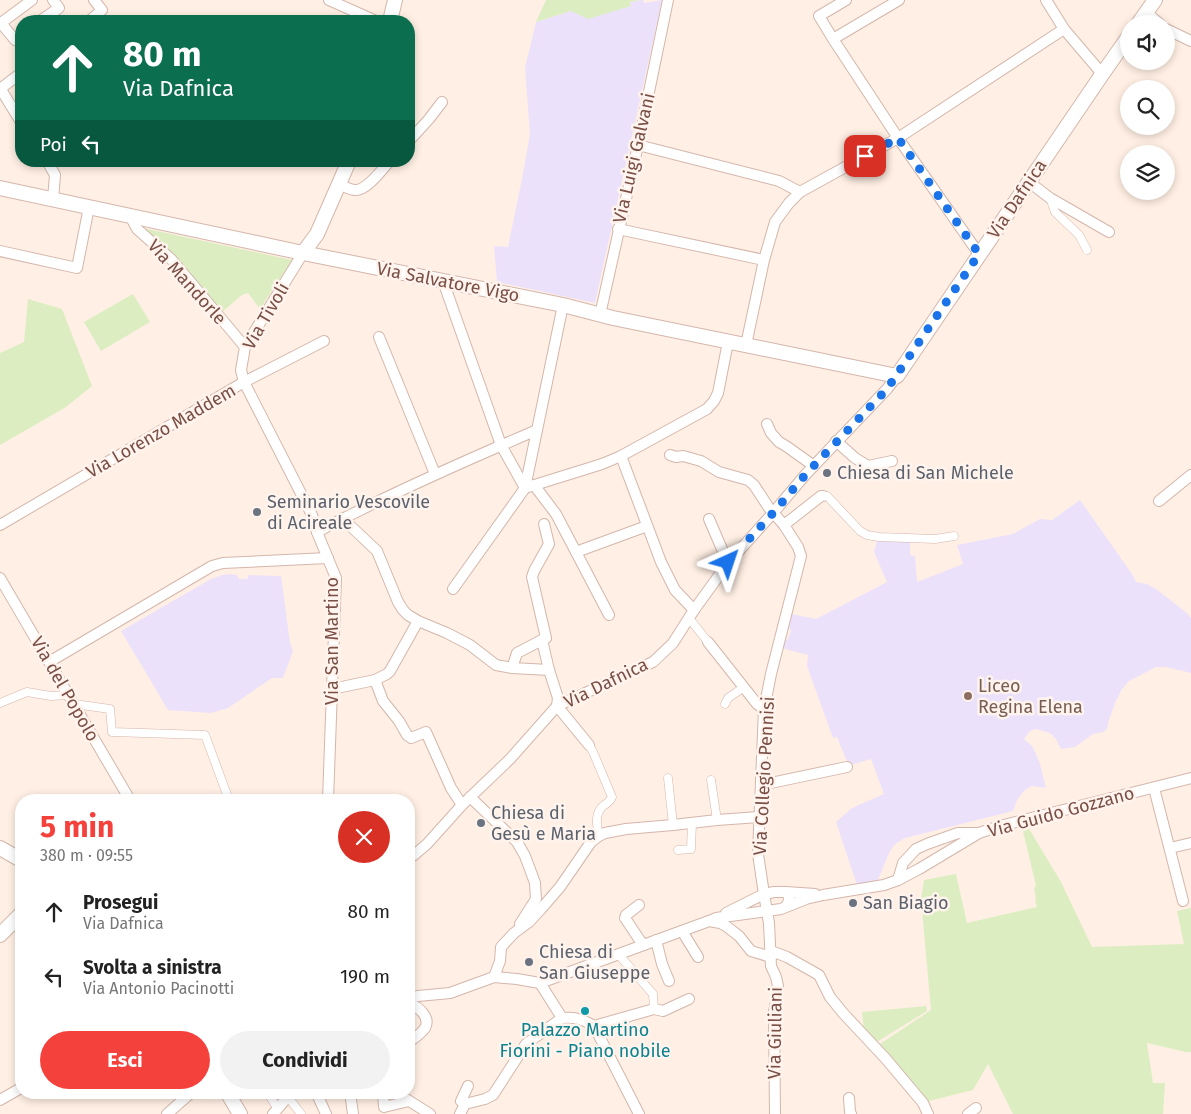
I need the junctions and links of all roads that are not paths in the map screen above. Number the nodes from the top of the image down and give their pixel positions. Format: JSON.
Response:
{"nodes":[{"id":1,"x":32,"y":0,"type":"edge"},
{"id":2,"x":53,"y":0,"type":"edge"},
{"id":3,"x":94,"y":0,"type":"edge"},
{"id":4,"x":329,"y":0,"type":"edge"},
{"id":5,"x":395,"y":0,"type":"edge"},
{"id":6,"x":668,"y":0,"type":"edge"},
{"id":7,"x":846,"y":0,"type":"edge"},
{"id":8,"x":899,"y":0,"type":"edge"},
{"id":9,"x":1046,"y":0,"type":"edge"},
{"id":10,"x":1155,"y":0,"type":"edge"},
{"id":11,"x":1146,"y":12,"type":"junction"},
{"id":12,"x":49,"y":15,"type":"edge"},
{"id":13,"x":96,"y":15,"type":"edge"},
{"id":14,"x":363,"y":15,"type":"edge"},
{"id":15,"x":391,"y":15,"type":"edge"},
{"id":16,"x":1144,"y":15,"type":"edge"},
{"id":17,"x":1150,"y":15,"type":"edge"},
{"id":18,"x":1064,"y":28,"type":"junction"},
{"id":19,"x":1175,"y":33,"type":"edge"},
{"id":20,"x":833,"y":39,"type":"junction"},
{"id":21,"x":15,"y":40,"type":"edge"},
{"id":22,"x":1191,"y":41,"type":"edge"},
{"id":23,"x":1120,"y":48,"type":"edge"},
{"id":24,"x":1103,"y":72,"type":"junction"},
{"id":25,"x":15,"y":78,"type":"edge"},
{"id":26,"x":0,"y":89,"type":"edge"},
{"id":27,"x":442,"y":102,"type":"dead end"},
{"id":28,"x":15,"y":113,"type":"edge"},
{"id":29,"x":415,"y":134,"type":"edge"},
{"id":30,"x":898,"y":138,"type":"junction"},
{"id":31,"x":638,"y":145,"type":"junction"},
{"id":32,"x":50,"y":167,"type":"edge"},
{"id":33,"x":346,"y":167,"type":"edge"},
{"id":34,"x":385,"y":167,"type":"edge"},
{"id":35,"x":1029,"y":182,"type":"junction"},
{"id":36,"x":339,"y":184,"type":"junction"},
{"id":37,"x":0,"y":188,"type":"edge"},
{"id":38,"x":800,"y":192,"type":"junction"},
{"id":39,"x":1050,"y":198,"type":"junction"},
{"id":40,"x":53,"y":199,"type":"junction"},
{"id":41,"x":89,"y":207,"type":"junction"},
{"id":42,"x":130,"y":216,"type":"junction"},
{"id":43,"x":618,"y":229,"type":"junction"},
{"id":44,"x":1109,"y":232,"type":"dead end"},
{"id":45,"x":1087,"y":250,"type":"dead end"},
{"id":46,"x":0,"y":251,"type":"edge"},
{"id":47,"x":303,"y":252,"type":"junction"},
{"id":48,"x":979,"y":254,"type":"junction"},
{"id":49,"x":764,"y":260,"type":"junction"},
{"id":50,"x":443,"y":281,"type":"junction"},
{"id":51,"x":563,"y":305,"type":"junction"},
{"id":52,"x":600,"y":315,"type":"junction"},
{"id":53,"x":379,"y":337,"type":"dead end"},
{"id":54,"x":324,"y":341,"type":"dead end"},
{"id":55,"x":728,"y":342,"type":"junction"},
{"id":56,"x":746,"y":345,"type":"junction"},
{"id":57,"x":245,"y":347,"type":"junction"},
{"id":58,"x":896,"y":376,"type":"junction"},
{"id":59,"x":244,"y":382,"type":"junction"},
{"id":60,"x":767,"y":424,"type":"dead end"},
{"id":61,"x":536,"y":430,"type":"junction"},
{"id":62,"x":836,"y":441,"type":"junction"},
{"id":63,"x":502,"y":445,"type":"junction"},
{"id":64,"x":670,"y":454,"type":"dead end"},
{"id":65,"x":621,"y":456,"type":"junction"},
{"id":66,"x":892,"y":461,"type":"dead end"},
{"id":67,"x":814,"y":466,"type":"junction"},
{"id":68,"x":435,"y":474,"type":"junction"},
{"id":69,"x":1191,"y":475,"type":"edge"},
{"id":70,"x":530,"y":487,"type":"junction"},
{"id":71,"x":824,"y":496,"type":"joint"},
{"id":72,"x":1159,"y":501,"type":"dead end"},
{"id":73,"x":771,"y":511,"type":"junction"},
{"id":74,"x":342,"y":518,"type":"junction"},
{"id":75,"x":709,"y":519,"type":"dead end"},
{"id":76,"x":544,"y":524,"type":"dead end"},
{"id":77,"x":0,"y":525,"type":"edge"},
{"id":78,"x":647,"y":526,"type":"junction"},
{"id":79,"x":785,"y":526,"type":"junction"},
{"id":80,"x":317,"y":532,"type":"junction"},
{"id":81,"x":954,"y":536,"type":"dead end"},
{"id":82,"x":576,"y":552,"type":"junction"},
{"id":83,"x":328,"y":558,"type":"junction"},
{"id":84,"x":728,"y":562,"type":"junction"},
{"id":85,"x":0,"y":578,"type":"edge"},
{"id":86,"x":453,"y":589,"type":"dead end"},
{"id":87,"x":691,"y":614,"type":"junction"},
{"id":88,"x":609,"y":615,"type":"dead end"},
{"id":89,"x":418,"y":621,"type":"junction"},
{"id":90,"x":542,"y":640,"type":"junction"},
{"id":91,"x":708,"y":642,"type":"joint"},
{"id":92,"x":49,"y":662,"type":"junction"},
{"id":93,"x":512,"y":668,"type":"junction"},
{"id":94,"x":549,"y":670,"type":"junction"},
{"id":95,"x":375,"y":680,"type":"junction"},
{"id":96,"x":744,"y":687,"type":"junction"},
{"id":97,"x":332,"y":689,"type":"junction"},
{"id":98,"x":71,"y":700,"type":"junction"},
{"id":99,"x":0,"y":703,"type":"edge"},
{"id":100,"x":725,"y":704,"type":"dead end"},
{"id":101,"x":557,"y":706,"type":"junction"},
{"id":102,"x":764,"y":709,"type":"junction"},
{"id":103,"x":589,"y":745,"type":"joint"},
{"id":104,"x":847,"y":766,"type":"dead end"},
{"id":105,"x":668,"y":778,"type":"dead end"},
{"id":106,"x":1191,"y":778,"type":"edge"},
{"id":107,"x":711,"y":780,"type":"dead end"},
{"id":108,"x":761,"y":785,"type":"junction"},
{"id":109,"x":1154,"y":788,"type":"junction"},
{"id":110,"x":126,"y":794,"type":"edge"},
{"id":111,"x":227,"y":794,"type":"edge"},
{"id":112,"x":328,"y":794,"type":"edge"},
{"id":113,"x":470,"y":797,"type":"junction"},
{"id":114,"x":462,"y":805,"type":"junction"},
{"id":115,"x":759,"y":818,"type":"junction"},
{"id":116,"x":717,"y":820,"type":"junction"},
{"id":117,"x":692,"y":822,"type":"junction"},
{"id":118,"x":673,"y":825,"type":"junction"},
{"id":119,"x":979,"y":834,"type":"junction"},
{"id":120,"x":599,"y":836,"type":"junction"},
{"id":121,"x":1191,"y":843,"type":"edge"},
{"id":122,"x":1170,"y":848,"type":"junction"},
{"id":123,"x":0,"y":849,"type":"edge"},
{"id":124,"x":678,"y":850,"type":"dead end"},
{"id":125,"x":415,"y":854,"type":"edge"},
{"id":126,"x":15,"y":857,"type":"edge"},
{"id":127,"x":898,"y":880,"type":"junction"},
{"id":128,"x":786,"y":892,"type":"junction"},
{"id":129,"x":764,"y":894,"type":"junction"},
{"id":130,"x":823,"y":895,"type":"junction"},
{"id":131,"x":1183,"y":901,"type":"dead end"},
{"id":132,"x":639,"y":906,"type":"dead end"},
{"id":133,"x":786,"y":906,"type":"junction"},
{"id":134,"x":766,"y":911,"type":"junction"},
{"id":135,"x":712,"y":919,"type":"junction"},
{"id":136,"x":15,"y":920,"type":"edge"},
{"id":137,"x":682,"y":930,"type":"junction"},
{"id":138,"x":514,"y":933,"type":"junction"},
{"id":139,"x":0,"y":935,"type":"edge"},
{"id":140,"x":656,"y":940,"type":"junction"},
{"id":141,"x":643,"y":945,"type":"junction"},
{"id":142,"x":619,"y":954,"type":"junction"},
{"id":143,"x":771,"y":954,"type":"junction"},
{"id":144,"x":698,"y":957,"type":"dead end"},
{"id":145,"x":494,"y":977,"type":"junction"},
{"id":146,"x":669,"y":981,"type":"dead end"},
{"id":147,"x":540,"y":984,"type":"junction"},
{"id":148,"x":415,"y":997,"type":"edge"},
{"id":149,"x":689,"y":999,"type":"dead end"},
{"id":150,"x":415,"y":1005,"type":"edge"},
{"id":151,"x":654,"y":1009,"type":"junction"},
{"id":152,"x":562,"y":1018,"type":"junction"},
{"id":153,"x":594,"y":1026,"type":"junction"},
{"id":154,"x":415,"y":1037,"type":"edge"},
{"id":155,"x":468,"y":1086,"type":"dead end"},
{"id":156,"x":15,"y":1091,"type":"edge"},
{"id":157,"x":848,"y":1098,"type":"dead end"},
{"id":158,"x":184,"y":1099,"type":"edge"},
{"id":159,"x":231,"y":1099,"type":"edge"},
{"id":160,"x":270,"y":1099,"type":"edge"},
{"id":161,"x":286,"y":1099,"type":"edge"},
{"id":162,"x":292,"y":1099,"type":"edge"},
{"id":163,"x":319,"y":1099,"type":"edge"},
{"id":164,"x":351,"y":1099,"type":"edge"},
{"id":165,"x":406,"y":1099,"type":"edge"},
{"id":166,"x":0,"y":1100,"type":"edge"},
{"id":167,"x":409,"y":1101,"type":"junction"},
{"id":168,"x":465,"y":1104,"type":"junction"},
{"id":169,"x":276,"y":1111,"type":"edge"},
{"id":170,"x":384,"y":1111,"type":"edge"},
{"id":171,"x":167,"y":1114,"type":"edge"},
{"id":172,"x":240,"y":1114,"type":"edge"},
{"id":173,"x":301,"y":1114,"type":"edge"},
{"id":174,"x":326,"y":1114,"type":"edge"},
{"id":175,"x":353,"y":1114,"type":"edge"},
{"id":176,"x":430,"y":1114,"type":"edge"},
{"id":177,"x":460,"y":1114,"type":"edge"},
{"id":178,"x":639,"y":1114,"type":"edge"},
{"id":179,"x":775,"y":1114,"type":"edge"},
{"id":180,"x":851,"y":1114,"type":"edge"},
{"id":181,"x":928,"y":1114,"type":"edge"}],
"edges":[{"from":1,"to":21,"type":"street"},
{"from":2,"to":12,"type":"street"},
{"from":3,"to":13,"type":"street"},
{"from":4,"to":14,"type":"street"},
{"from":5,"to":15,"type":"street"},
{"from":6,"to":31,"type":"street","name":"Via Luigi Galvani"},
{"from":7,"to":20,"type":"street"},
{"from":8,"to":20,"type":"street"},
{"from":9,"to":18,"type":"street"},
{"from":10,"to":11,"type":"street"},
{"from":11,"to":16,"type":"street"},
{"from":11,"to":17,"type":"street"},
{"from":18,"to":24,"type":"street"},
{"from":18,"to":30,"type":"street"},
{"from":19,"to":22,"type":"street"},
{"from":20,"to":30,"type":"street"},
{"from":23,"to":24,"type":"street","name":"Via Dafnica"},
{"from":24,"to":35,"type":"street","name":"Via Dafnica"},
{"from":25,"to":26,"type":"street"},
{"from":26,"to":28,"type":"street"},
{"from":27,"to":29,"type":"street"},
{"from":30,"to":38,"type":"street"},
{"from":30,"to":48,"type":"street"},
{"from":31,"to":38,"type":"street"},
{"from":31,"to":43,"type":"street","name":"Via Luigi Galvani"},
{"from":32,"to":40,"type":"street"},
{"from":33,"to":36,"type":"street"},
{"from":34,"to":36,"type":"street"},
{"from":35,"to":39,"type":"street"},
{"from":35,"to":48,"type":"street","name":"Via Dafnica"},
{"from":36,"to":47,"type":"street"},
{"from":37,"to":40,"type":"street","name":"Via Salvatore Vigo"},
{"from":38,"to":49,"type":"street"},
{"from":39,"to":44,"type":"street"},
{"from":39,"to":45,"type":"street"},
{"from":40,"to":41,"type":"street","name":"Via Salvatore Vigo"},
{"from":41,"to":42,"type":"street","name":"Via Salvatore Vigo"},
{"from":41,"to":46,"type":"street"},
{"from":42,"to":47,"type":"street","name":"Via Salvatore Vigo"},
{"from":42,"to":57,"type":"street","name":"Via Mandorle"},
{"from":43,"to":49,"type":"street"},
{"from":43,"to":52,"type":"street","name":"Via Luigi Galvani"},
{"from":47,"to":50,"type":"street","name":"Via Salvatore Vigo"},
{"from":47,"to":57,"type":"street","name":"Via Tivoli"},
{"from":48,"to":58,"type":"street","name":"Via Dafnica"},
{"from":49,"to":56,"type":"street"},
{"from":50,"to":51,"type":"street","name":"Via Salvatore Vigo"},
{"from":50,"to":63,"type":"street"},
{"from":51,"to":52,"type":"street","name":"Via Salvatore Vigo"},
{"from":51,"to":61,"type":"street"},
{"from":52,"to":55,"type":"street","name":"Via Salvatore Vigo"},
{"from":53,"to":68,"type":"street"},
{"from":54,"to":59,"type":"street","name":"Via Lorenzo Maddem"},
{"from":55,"to":56,"type":"street","name":"Via Salvatore Vigo"},
{"from":55,"to":65,"type":"street"},
{"from":56,"to":58,"type":"street","name":"Via Salvatore Vigo"},
{"from":57,"to":59,"type":"street","name":"Via Tivoli"},
{"from":58,"to":62,"type":"street","name":"Via Dafnica"},
{"from":59,"to":77,"type":"street","name":"Via Lorenzo Maddem"},
{"from":59,"to":80,"type":"street","name":"Via San Martino"},
{"from":60,"to":67,"type":"street"},
{"from":61,"to":63,"type":"street"},
{"from":61,"to":70,"type":"street"},
{"from":62,"to":66,"type":"street"},
{"from":62,"to":67,"type":"street","name":"Via Dafnica"},
{"from":63,"to":68,"type":"street"},
{"from":63,"to":70,"type":"street"},
{"from":64,"to":73,"type":"street","name":"Via Collegio Pennisi"},
{"from":65,"to":70,"type":"street"},
{"from":65,"to":78,"type":"street"},
{"from":67,"to":73,"type":"street","name":"Via Dafnica"},
{"from":68,"to":74,"type":"street"},
{"from":69,"to":72,"type":"street"},
{"from":70,"to":82,"type":"street"},
{"from":70,"to":86,"type":"street"},
{"from":71,"to":79,"type":"street"},
{"from":71,"to":81,"type":"street"},
{"from":73,"to":79,"type":"street","name":"Via Collegio Pennisi"},
{"from":73,"to":84,"type":"street","name":"Via Dafnica"},
{"from":74,"to":80,"type":"street"},
{"from":74,"to":89,"type":"street"},
{"from":75,"to":84,"type":"street"},
{"from":76,"to":90,"type":"street"},
{"from":78,"to":82,"type":"street"},
{"from":78,"to":87,"type":"street"},
{"from":79,"to":102,"type":"street","name":"Via Collegio Pennisi"},
{"from":80,"to":83,"type":"street","name":"Via San Martino"},
{"from":82,"to":88,"type":"street"},
{"from":83,"to":92,"type":"street"},
{"from":83,"to":97,"type":"street","name":"Via San Martino"},
{"from":84,"to":87,"type":"street","name":"Via Dafnica"},
{"from":85,"to":92,"type":"street","name":"Via del Popolo"},
{"from":87,"to":91,"type":"street"},
{"from":87,"to":101,"type":"street","name":"Via Dafnica"},
{"from":89,"to":93,"type":"street"},
{"from":89,"to":95,"type":"street"},
{"from":90,"to":93,"type":"street"},
{"from":90,"to":94,"type":"street"},
{"from":91,"to":96,"type":"street"},
{"from":92,"to":98,"type":"street","name":"Via del Popolo"},
{"from":93,"to":94,"type":"street"},
{"from":94,"to":101,"type":"street"},
{"from":95,"to":97,"type":"street"},
{"from":95,"to":114,"type":"street"},
{"from":96,"to":100,"type":"street"},
{"from":96,"to":102,"type":"street"},
{"from":97,"to":112,"type":"street","name":"Via San Martino"},
{"from":98,"to":99,"type":"street"},
{"from":98,"to":110,"type":"street","name":"Via del Popolo"},
{"from":98,"to":111,"type":"street"},
{"from":101,"to":103,"type":"street"},
{"from":101,"to":113,"type":"street","name":"Via Dafnica"},
{"from":102,"to":108,"type":"street","name":"Via Collegio Pennisi"},
{"from":103,"to":120,"type":"street"},
{"from":104,"to":108,"type":"street"},
{"from":105,"to":118,"type":"street"},
{"from":106,"to":109,"type":"street","name":"Via Guido Gozzano"},
{"from":107,"to":116,"type":"street"},
{"from":108,"to":115,"type":"street","name":"Via Collegio Pennisi"},
{"from":109,"to":119,"type":"street","name":"Via Guido Gozzano"},
{"from":109,"to":122,"type":"street"},
{"from":113,"to":114,"type":"street","name":"Via Dafnica"},
{"from":113,"to":138,"type":"street"},
{"from":114,"to":125,"type":"street","name":"Via Dafnica"},
{"from":115,"to":116,"type":"street"},
{"from":115,"to":129,"type":"street","name":"Via Collegio Pennisi"},
{"from":116,"to":117,"type":"street"},
{"from":117,"to":118,"type":"street"},
{"from":117,"to":124,"type":"street"},
{"from":118,"to":120,"type":"street"},
{"from":119,"to":127,"type":"street","name":"Via Guido Gozzano"},
{"from":119,"to":127,"type":"street"},
{"from":120,"to":138,"type":"street"},
{"from":121,"to":122,"type":"street"},
{"from":122,"to":131,"type":"street"},
{"from":123,"to":126,"type":"street"},
{"from":127,"to":130,"type":"street","name":"Via Guido Gozzano"},
{"from":128,"to":129,"type":"street"},
{"from":128,"to":130,"type":"street"},
{"from":128,"to":133,"type":"street"},
{"from":129,"to":134,"type":"street","name":"Via Collegio Pennisi"},
{"from":129,"to":135,"type":"street"},
{"from":130,"to":133,"type":"street"},
{"from":132,"to":141,"type":"street"},
{"from":133,"to":134,"type":"street"},
{"from":134,"to":135,"type":"street"},
{"from":134,"to":143,"type":"street","name":"Via Giuliani"},
{"from":135,"to":137,"type":"street"},
{"from":135,"to":143,"type":"street"},
{"from":136,"to":139,"type":"street"},
{"from":137,"to":140,"type":"street"},
{"from":137,"to":144,"type":"street"},
{"from":138,"to":145,"type":"street"},
{"from":140,"to":141,"type":"street"},
{"from":140,"to":146,"type":"street"},
{"from":141,"to":142,"type":"street"},
{"from":142,"to":147,"type":"street"},
{"from":142,"to":151,"type":"street"},
{"from":143,"to":179,"type":"street","name":"Via Giuliani"},
{"from":143,"to":181,"type":"street"},
{"from":145,"to":147,"type":"street"},
{"from":145,"to":148,"type":"street"},
{"from":147,"to":152,"type":"street"},
{"from":149,"to":151,"type":"street"},
{"from":150,"to":154,"type":"street"},
{"from":151,"to":153,"type":"street"},
{"from":152,"to":153,"type":"street"},
{"from":152,"to":168,"type":"street"},
{"from":153,"to":178,"type":"street"},
{"from":155,"to":168,"type":"street"},
{"from":156,"to":166,"type":"street"},
{"from":157,"to":180,"type":"street"},
{"from":158,"to":171,"type":"street"},
{"from":159,"to":172,"type":"street"},
{"from":160,"to":169,"type":"street"},
{"from":161,"to":169,"type":"street"},
{"from":162,"to":173,"type":"street"},
{"from":163,"to":174,"type":"street"},
{"from":164,"to":175,"type":"street"},
{"from":165,"to":167,"type":"street"},
{"from":167,"to":170,"type":"street"},
{"from":167,"to":176,"type":"street"},
{"from":168,"to":177,"type":"street"}]}
